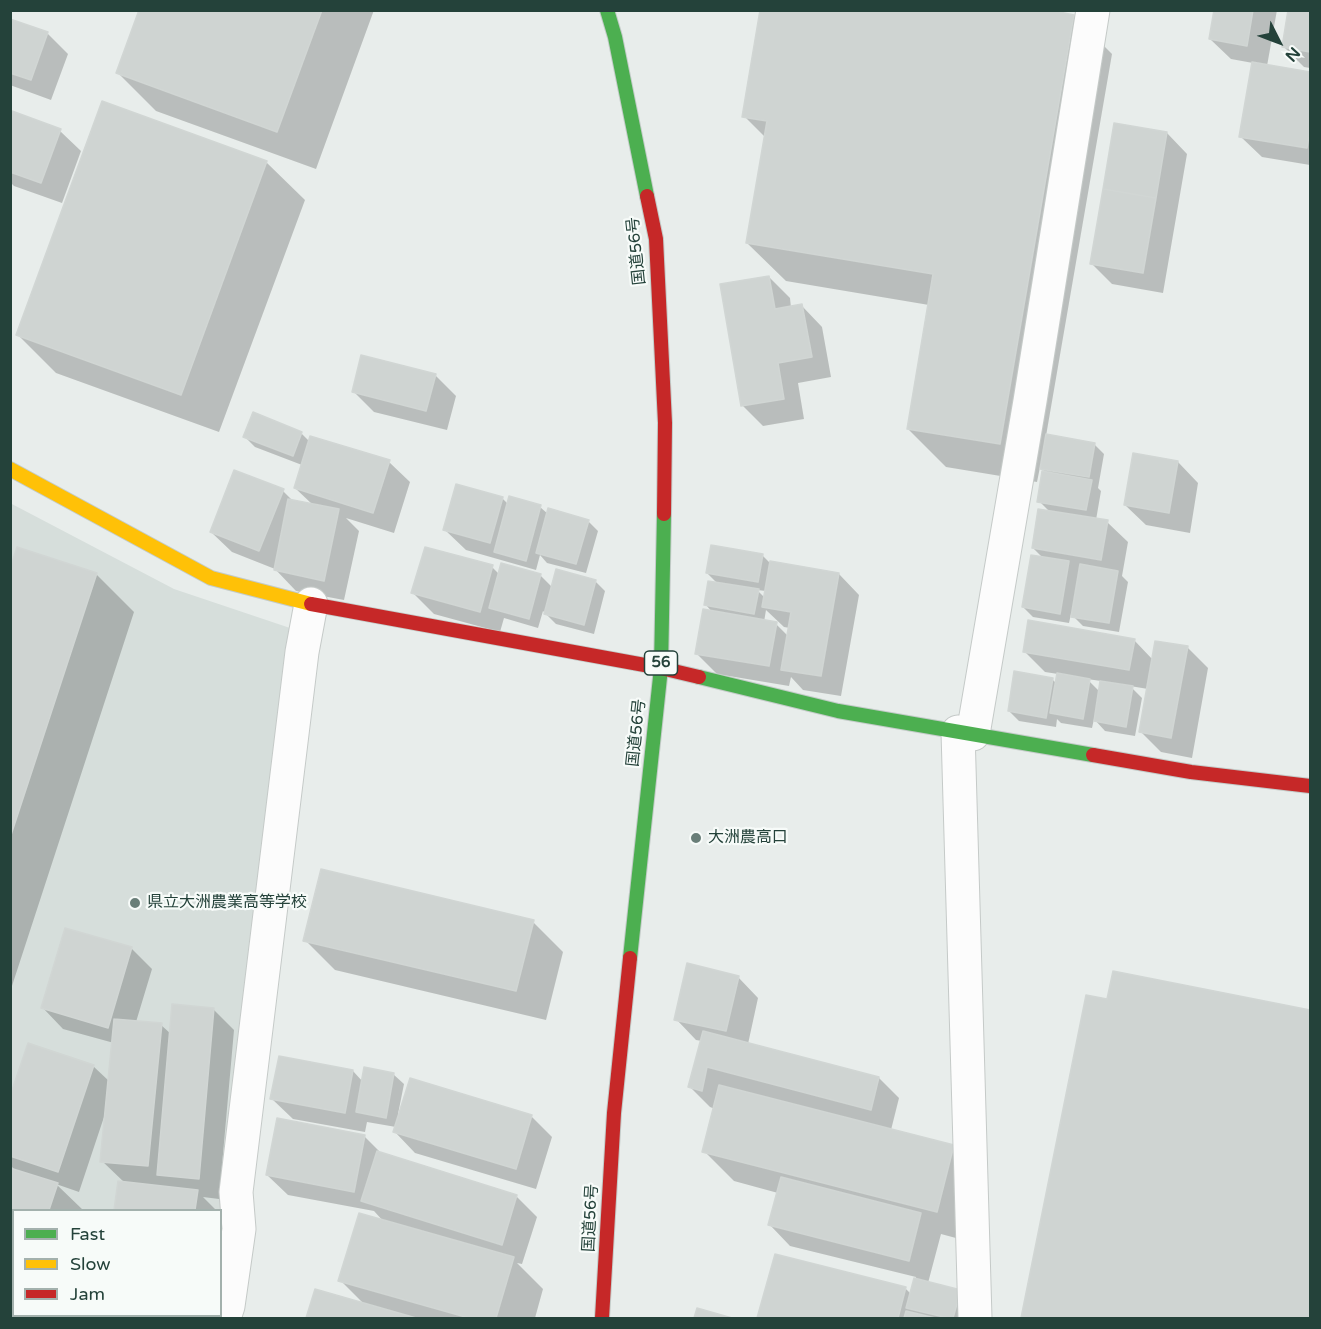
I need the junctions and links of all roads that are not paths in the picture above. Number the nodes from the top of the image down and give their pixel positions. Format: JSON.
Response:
{"nodes":[{"id":1,"x":607,"y":10,"type":"edge"},
{"id":2,"x":1093,"y":10,"type":"edge"},
{"id":3,"x":10,"y":469,"type":"edge"},
{"id":4,"x":310,"y":604,"type":"junction"},
{"id":5,"x":660,"y":668,"type":"junction"},
{"id":6,"x":966,"y":733,"type":"junction"},
{"id":7,"x":1311,"y":786,"type":"edge"},
{"id":8,"x":224,"y":1318,"type":"edge"},
{"id":9,"x":602,"y":1318,"type":"edge"},
{"id":10,"x":975,"y":1318,"type":"edge"}],
"edges":[{"from":1,"to":5,"type":"main road","name":"国道56号","number":"56"},
{"from":2,"to":6,"type":"street"},
{"from":3,"to":4,"type":"main road"},
{"from":4,"to":5,"type":"main road"},
{"from":4,"to":8,"type":"street"},
{"from":5,"to":6,"type":"main road"},
{"from":5,"to":9,"type":"main road","name":"国道56号","number":"56"},
{"from":6,"to":7,"type":"main road"},
{"from":6,"to":10,"type":"street"}]}
